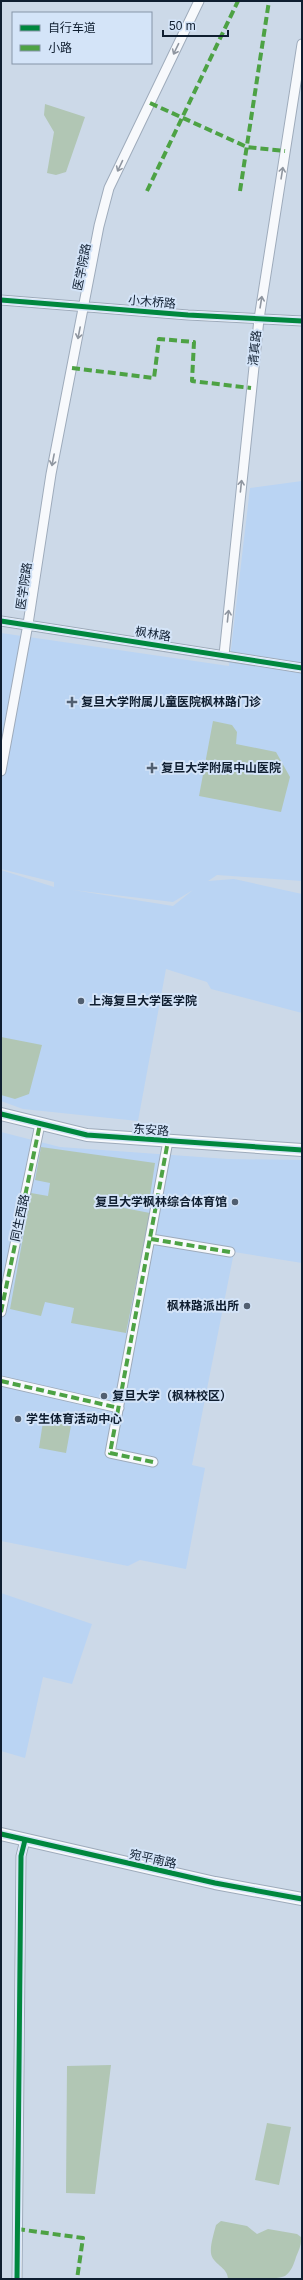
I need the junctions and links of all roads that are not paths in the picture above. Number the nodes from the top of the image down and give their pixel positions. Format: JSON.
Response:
{"nodes":[{"id":1,"x":199,"y":1,"type":"edge"},
{"id":2,"x":302,"y":44,"type":"edge"},
{"id":3,"x":1,"y":300,"type":"edge"},
{"id":4,"x":84,"y":307,"type":"junction"},
{"id":5,"x":258,"y":318,"type":"junction"},
{"id":6,"x":302,"y":321,"type":"edge"},
{"id":7,"x":1,"y":621,"type":"edge"},
{"id":8,"x":28,"y":624,"type":"junction"},
{"id":9,"x":224,"y":654,"type":"junction"},
{"id":10,"x":302,"y":668,"type":"edge"},
{"id":11,"x":1,"y":771,"type":"edge"},
{"id":12,"x":1,"y":1114,"type":"edge"},
{"id":13,"x":40,"y":1124,"type":"junction"},
{"id":14,"x":168,"y":1141,"type":"junction"},
{"id":15,"x":302,"y":1150,"type":"edge"},
{"id":16,"x":151,"y":1239,"type":"junction"},
{"id":17,"x":230,"y":1252,"type":"dead end"},
{"id":18,"x":1,"y":1312,"type":"edge"},
{"id":19,"x":1,"y":1381,"type":"edge"},
{"id":20,"x":119,"y":1408,"type":"junction"},
{"id":21,"x":153,"y":1462,"type":"dead end"},
{"id":22,"x":1,"y":1834,"type":"edge"},
{"id":23,"x":26,"y":1840,"type":"junction"},
{"id":24,"x":302,"y":1899,"type":"edge"},
{"id":25,"x":17,"y":2279,"type":"edge"}],
"edges":[{"from":1,"to":4,"type":"street","name":"医学院路","one_way":true},
{"from":5,"to":2,"type":"street","name":"清真路","one_way":true},
{"from":3,"to":4,"type":"street","name":"小木桥路"},
{"from":4,"to":5,"type":"street","name":"小木桥路"},
{"from":4,"to":8,"type":"street","name":"医学院路","one_way":true},
{"from":5,"to":6,"type":"street","name":"小木桥路"},
{"from":9,"to":5,"type":"street","name":"清真路","one_way":true},
{"from":7,"to":8,"type":"street","name":"枫林路"},
{"from":8,"to":9,"type":"street","name":"枫林路"},
{"from":8,"to":11,"type":"street","name":"医学院路"},
{"from":9,"to":10,"type":"street","name":"枫林路"},
{"from":12,"to":13,"type":"main road","name":"东安路"},
{"from":13,"to":14,"type":"main road","name":"东安路"},
{"from":13,"to":18,"type":"street","name":"同生西路"},
{"from":14,"to":15,"type":"main road","name":"东安路"},
{"from":14,"to":16,"type":"street"},
{"from":16,"to":17,"type":"street"},
{"from":16,"to":20,"type":"street"},
{"from":19,"to":20,"type":"street"},
{"from":20,"to":21,"type":"street"},
{"from":22,"to":23,"type":"main road","name":"宛平南路"},
{"from":23,"to":24,"type":"main road","name":"宛平南路"},
{"from":23,"to":25,"type":"street"}]}
